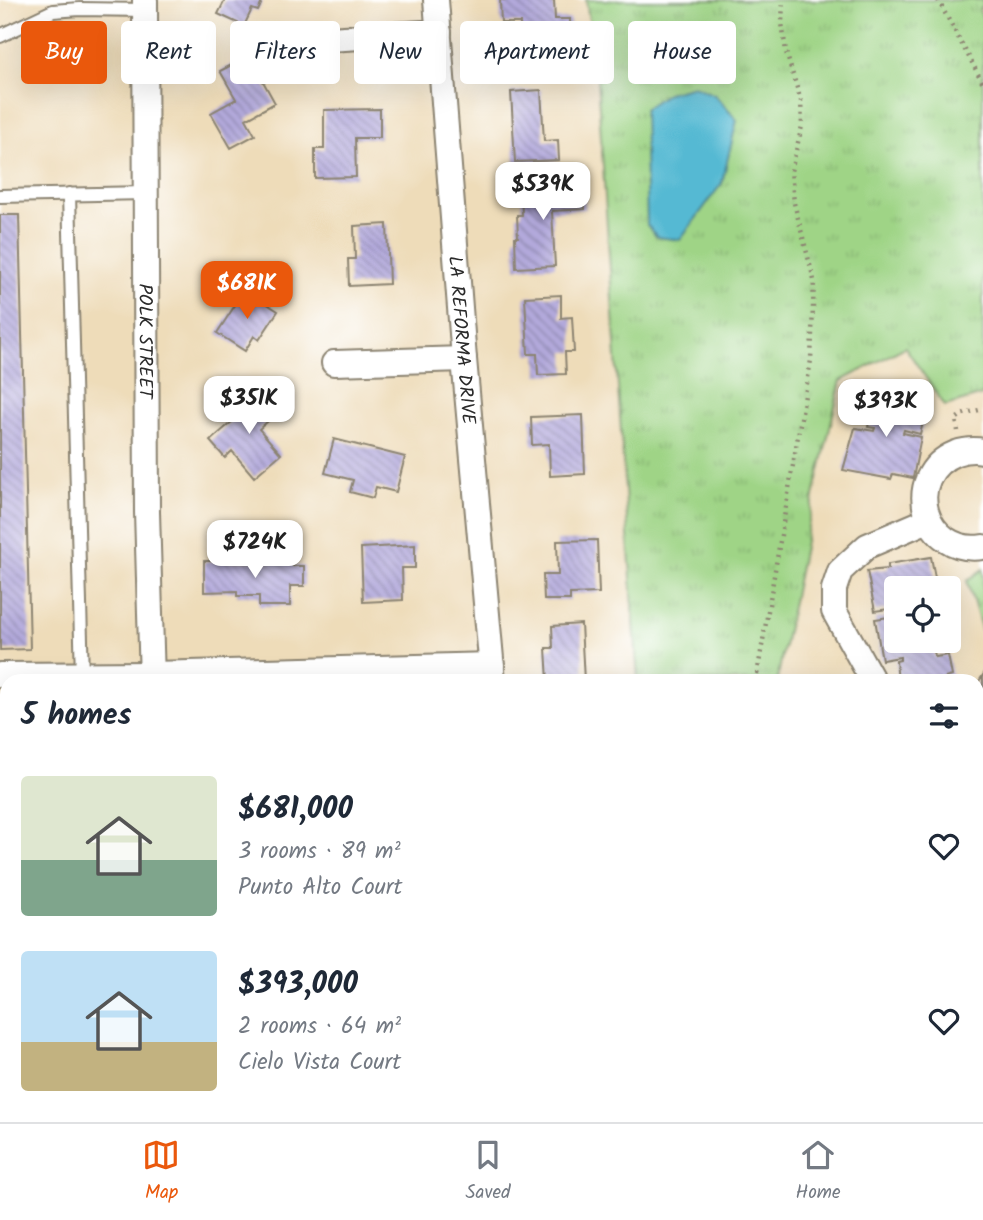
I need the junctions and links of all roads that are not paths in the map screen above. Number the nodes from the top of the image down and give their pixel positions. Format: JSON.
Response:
{"nodes":[{"id":1,"x":436,"y":0,"type":"edge"},
{"id":2,"x":145,"y":5,"type":"edge"},
{"id":3,"x":438,"y":21,"type":"edge"},
{"id":4,"x":0,"y":36,"type":"edge"},
{"id":5,"x":443,"y":84,"type":"edge"},
{"id":6,"x":146,"y":192,"type":"junction"},
{"id":7,"x":69,"y":194,"type":"junction"},
{"id":8,"x":0,"y":196,"type":"edge"},
{"id":9,"x":464,"y":359,"type":"junction"},
{"id":10,"x":334,"y":363,"type":"dead end"},
{"id":11,"x":972,"y":451,"type":"edge"},
{"id":12,"x":928,"y":520,"type":"junction"},
{"id":13,"x":983,"y":547,"type":"edge"},
{"id":14,"x":492,"y":673,"type":"edge"},
{"id":15,"x":82,"y":674,"type":"edge"},
{"id":16,"x":152,"y":674,"type":"edge"},
{"id":17,"x":407,"y":674,"type":"edge"},
{"id":18,"x":869,"y":674,"type":"edge"}],
"edges":[{"from":1,"to":3,"type":"street","name":"LA REFORMA DRIVE"},
{"from":2,"to":4,"type":"lane"},
{"from":2,"to":6,"type":"street","name":"POLK STREET"},
{"from":5,"to":9,"type":"street","name":"LA REFORMA DRIVE"},
{"from":6,"to":7,"type":"lane"},
{"from":6,"to":16,"type":"street","name":"POLK STREET"},
{"from":7,"to":8,"type":"lane"},
{"from":7,"to":15,"type":"lane"},
{"from":9,"to":10,"type":"street"},
{"from":9,"to":14,"type":"street","name":"LA REFORMA DRIVE"},
{"from":11,"to":12,"type":"street"},
{"from":12,"to":13,"type":"street"},
{"from":12,"to":18,"type":"street"},
{"from":14,"to":17,"type":"street"}]}
